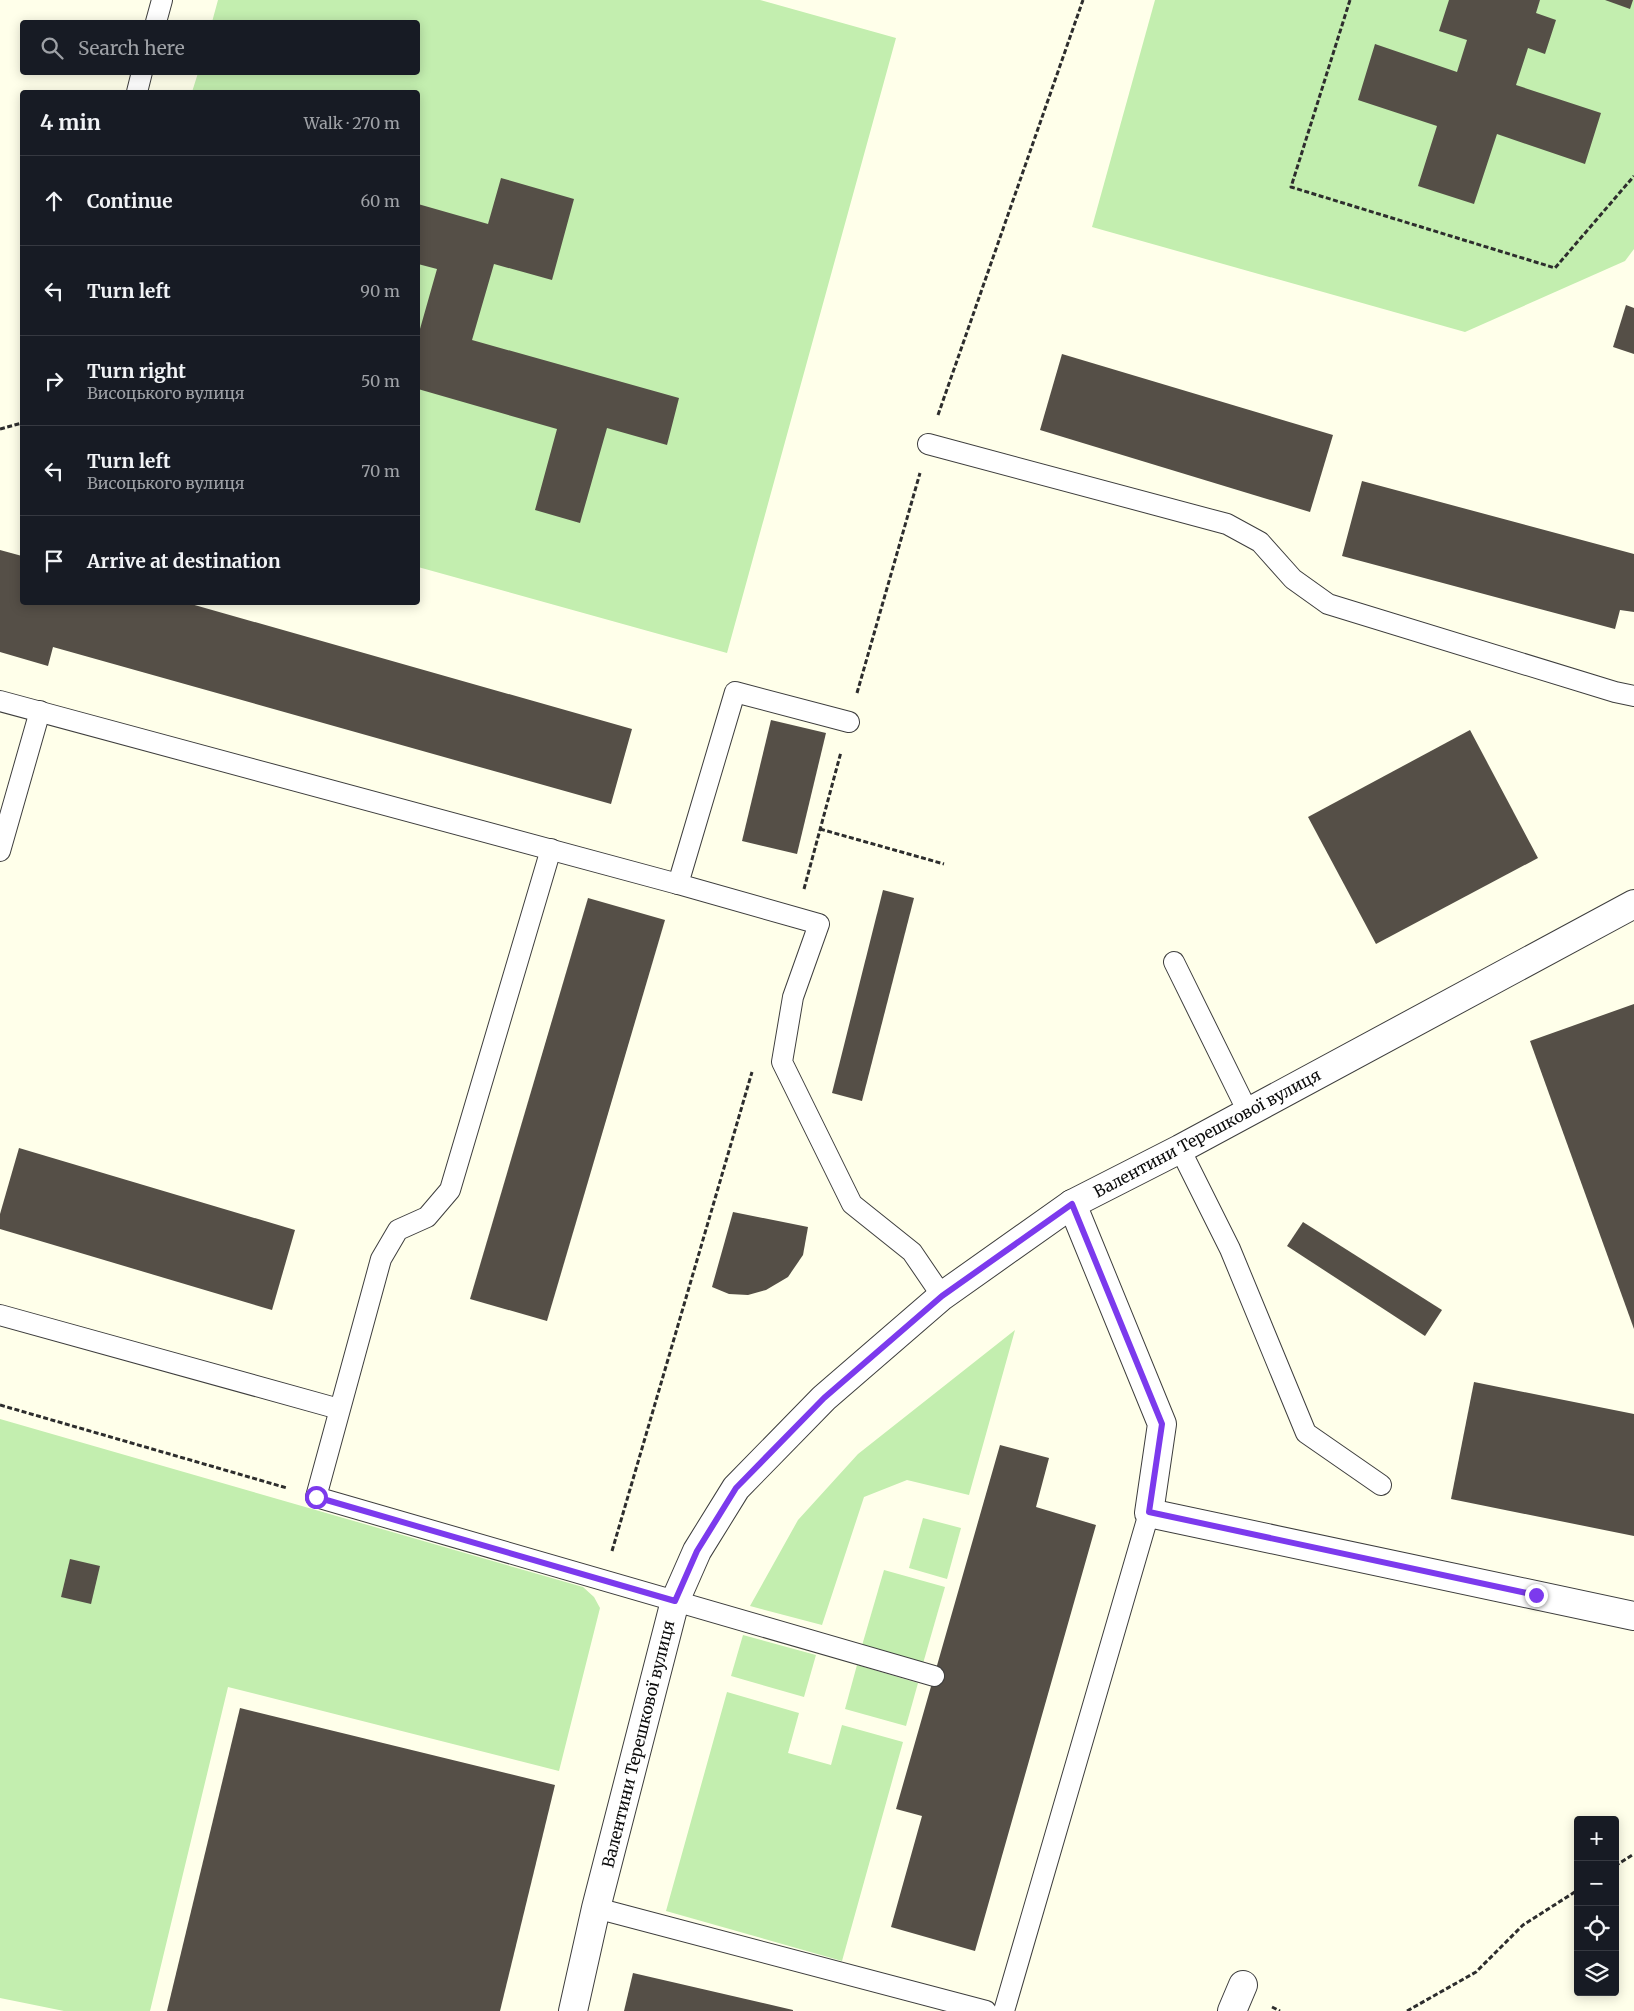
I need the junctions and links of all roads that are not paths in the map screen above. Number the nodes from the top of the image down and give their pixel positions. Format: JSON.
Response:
{"nodes":[{"id":1,"x":162,"y":0,"type":"edge"},
{"id":2,"x":157,"y":20,"type":"edge"},
{"id":3,"x":141,"y":75,"type":"edge"},
{"id":4,"x":138,"y":90,"type":"edge"},
{"id":5,"x":928,"y":444,"type":"road end"},
{"id":6,"x":1634,"y":696,"type":"edge"},
{"id":7,"x":0,"y":701,"type":"edge"},
{"id":8,"x":40,"y":711,"type":"junction"},
{"id":9,"x":849,"y":722,"type":"road end"},
{"id":10,"x":551,"y":849,"type":"junction"},
{"id":11,"x":0,"y":851,"type":"edge"},
{"id":12,"x":678,"y":884,"type":"junction"},
{"id":13,"x":1634,"y":904,"type":"edge"},
{"id":14,"x":1174,"y":962,"type":"dead end"},
{"id":15,"x":1248,"y":1112,"type":"junction"},
{"id":16,"x":1180,"y":1149,"type":"junction"},
{"id":17,"x":1072,"y":1204,"type":"junction"},
{"id":18,"x":942,"y":1296,"type":"junction"},
{"id":19,"x":0,"y":1315,"type":"edge"},
{"id":20,"x":339,"y":1409,"type":"junction"},
{"id":21,"x":1381,"y":1485,"type":"dead end"},
{"id":22,"x":1149,"y":1512,"type":"junction"},
{"id":23,"x":675,"y":1601,"type":"junction"},
{"id":24,"x":1634,"y":1616,"type":"edge"},
{"id":25,"x":934,"y":1676,"type":"dead end"},
{"id":26,"x":596,"y":1908,"type":"junction"},
{"id":27,"x":1243,"y":1985,"type":"dead end"},
{"id":28,"x":573,"y":2011,"type":"edge"},
{"id":29,"x":986,"y":2011,"type":"edge"},
{"id":30,"x":1004,"y":2011,"type":"edge"},
{"id":31,"x":1232,"y":2011,"type":"edge"}],
"edges":[{"from":1,"to":2,"type":"lane"},
{"from":3,"to":4,"type":"lane"},
{"from":5,"to":6,"type":"lane"},
{"from":7,"to":8,"type":"lane"},
{"from":8,"to":10,"type":"lane"},
{"from":8,"to":11,"type":"lane"},
{"from":9,"to":12,"type":"lane"},
{"from":10,"to":12,"type":"lane"},
{"from":10,"to":20,"type":"lane"},
{"from":12,"to":18,"type":"lane"},
{"from":13,"to":15,"type":"street","name":"Валентини Терешкової вулиця"},
{"from":14,"to":15,"type":"lane"},
{"from":15,"to":16,"type":"street","name":"Валентини Терешкової вулиця"},
{"from":16,"to":17,"type":"street","name":"Валентини Терешкової вулиця"},
{"from":16,"to":21,"type":"lane"},
{"from":17,"to":18,"type":"street","name":"Валентини Терешкової вулиця"},
{"from":17,"to":22,"type":"street"},
{"from":18,"to":23,"type":"street","name":"Валентини Терешкової вулиця"},
{"from":19,"to":20,"type":"lane"},
{"from":20,"to":23,"type":"lane"},
{"from":22,"to":24,"type":"street"},
{"from":22,"to":30,"type":"lane"},
{"from":23,"to":25,"type":"lane"},
{"from":23,"to":26,"type":"street","name":"Валентини Терешкової вулиця"},
{"from":26,"to":28,"type":"street","name":"Валентини Терешкової вулиця"},
{"from":26,"to":29,"type":"lane"},
{"from":27,"to":31,"type":"street"}]}
